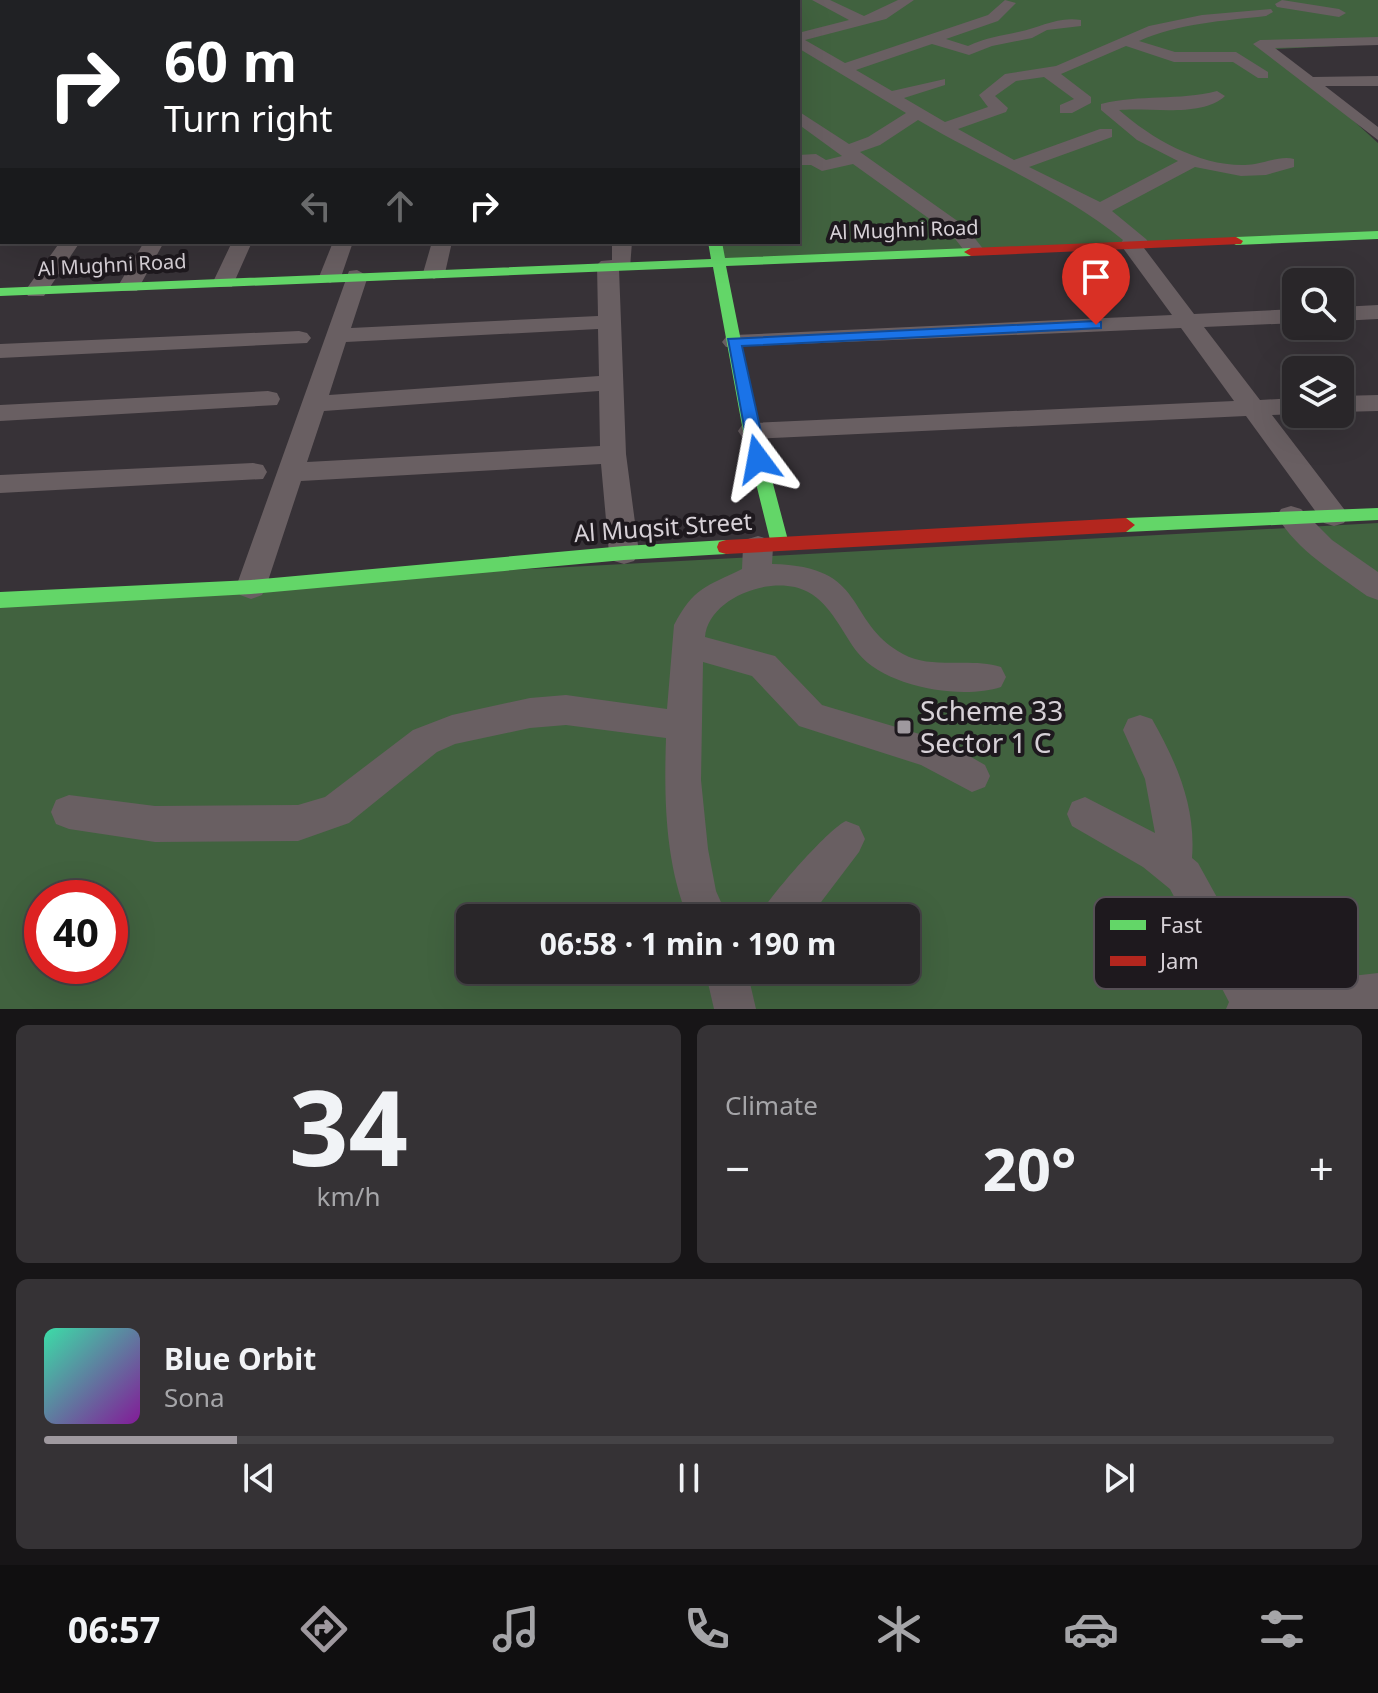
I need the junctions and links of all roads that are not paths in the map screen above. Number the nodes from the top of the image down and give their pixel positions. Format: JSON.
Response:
{"nodes":[{"id":1,"x":907,"y":0,"type":"edge"},
{"id":2,"x":984,"y":0,"type":"edge"},
{"id":3,"x":1223,"y":0,"type":"edge"},
{"id":4,"x":819,"y":1,"type":"edge"},
{"id":5,"x":1283,"y":2,"type":"edge"},
{"id":6,"x":1337,"y":6,"type":"edge"},
{"id":7,"x":1047,"y":8,"type":"dead end"},
{"id":8,"x":1266,"y":12,"type":"junction"},
{"id":9,"x":1237,"y":15,"type":"junction"},
{"id":10,"x":869,"y":19,"type":"junction"},
{"id":11,"x":1076,"y":23,"type":"junction"},
{"id":12,"x":1378,"y":34,"type":"edge"},
{"id":13,"x":1313,"y":37,"type":"junction"},
{"id":14,"x":800,"y":39,"type":"edge"},
{"id":15,"x":929,"y":40,"type":"junction"},
{"id":16,"x":800,"y":41,"type":"edge"},
{"id":17,"x":1125,"y":41,"type":"junction"},
{"id":18,"x":1378,"y":41,"type":"edge"},
{"id":19,"x":1095,"y":43,"type":"junction"},
{"id":20,"x":843,"y":69,"type":"junction"},
{"id":21,"x":1049,"y":73,"type":"junction"},
{"id":22,"x":1263,"y":75,"type":"dead end"},
{"id":23,"x":1378,"y":81,"type":"edge"},
{"id":24,"x":939,"y":82,"type":"dead end"},
{"id":25,"x":1309,"y":82,"type":"junction"},
{"id":26,"x":1217,"y":96,"type":"dead end"},
{"id":27,"x":889,"y":97,"type":"junction"},
{"id":28,"x":1066,"y":109,"type":"dead end"},
{"id":29,"x":916,"y":114,"type":"junction"},
{"id":30,"x":1378,"y":114,"type":"edge"},
{"id":31,"x":1352,"y":115,"type":"junction"},
{"id":32,"x":800,"y":117,"type":"edge"},
{"id":33,"x":942,"y":129,"type":"junction"},
{"id":34,"x":1106,"y":133,"type":"dead end"},
{"id":35,"x":1378,"y":135,"type":"edge"},
{"id":36,"x":851,"y":155,"type":"junction"},
{"id":37,"x":800,"y":160,"type":"edge"},
{"id":38,"x":1191,"y":162,"type":"junction"},
{"id":39,"x":1288,"y":163,"type":"dead end"},
{"id":40,"x":1012,"y":167,"type":"junction"},
{"id":41,"x":1098,"y":211,"type":"junction"},
{"id":42,"x":1378,"y":235,"type":"edge"},
{"id":43,"x":69,"y":244,"type":"edge"},
{"id":44,"x":153,"y":244,"type":"edge"},
{"id":45,"x":241,"y":244,"type":"edge"},
{"id":46,"x":342,"y":244,"type":"edge"},
{"id":47,"x":441,"y":244,"type":"edge"},
{"id":48,"x":621,"y":244,"type":"edge"},
{"id":49,"x":1134,"y":244,"type":"junction"},
{"id":50,"x":974,"y":250,"type":"junction"},
{"id":51,"x":717,"y":251,"type":"edge"},
{"id":52,"x":615,"y":264,"type":"junction"},
{"id":53,"x":434,"y":273,"type":"junction"},
{"id":54,"x":357,"y":276,"type":"junction"},
{"id":55,"x":330,"y":277,"type":"junction"},
{"id":56,"x":224,"y":282,"type":"junction"},
{"id":57,"x":129,"y":286,"type":"junction"},
{"id":58,"x":36,"y":291,"type":"junction"},
{"id":59,"x":0,"y":292,"type":"edge"},
{"id":60,"x":1378,"y":312,"type":"edge"},
{"id":61,"x":1354,"y":313,"type":"edge"},
{"id":62,"x":1282,"y":317,"type":"edge"},
{"id":63,"x":1187,"y":321,"type":"junction"},
{"id":64,"x":609,"y":322,"type":"junction"},
{"id":65,"x":337,"y":336,"type":"junction"},
{"id":66,"x":299,"y":338,"type":"dead end"},
{"id":67,"x":734,"y":342,"type":"junction"},
{"id":68,"x":0,"y":351,"type":"edge"},
{"id":69,"x":611,"y":383,"type":"junction"},
{"id":70,"x":268,"y":399,"type":"dead end"},
{"id":71,"x":1378,"y":403,"type":"edge"},
{"id":72,"x":314,"y":404,"type":"junction"},
{"id":73,"x":1354,"y":404,"type":"edge"},
{"id":74,"x":1282,"y":407,"type":"edge"},
{"id":75,"x":1251,"y":408,"type":"junction"},
{"id":76,"x":0,"y":413,"type":"edge"},
{"id":77,"x":751,"y":431,"type":"junction"},
{"id":78,"x":613,"y":454,"type":"junction"},
{"id":79,"x":253,"y":472,"type":"dead end"},
{"id":80,"x":290,"y":472,"type":"junction"},
{"id":81,"x":0,"y":484,"type":"edge"},
{"id":82,"x":1378,"y":514,"type":"edge"},
{"id":83,"x":1291,"y":516,"type":"junction"},
{"id":84,"x":1334,"y":516,"type":"junction"},
{"id":85,"x":624,"y":553,"type":"junction"},
{"id":86,"x":765,"y":555,"type":"junction"},
{"id":87,"x":251,"y":587,"type":"junction"},
{"id":88,"x":1378,"y":588,"type":"edge"},
{"id":89,"x":0,"y":600,"type":"edge"},
{"id":90,"x":688,"y":645,"type":"junction"},
{"id":91,"x":989,"y":677,"type":"dead end"},
{"id":92,"x":687,"y":726,"type":"junction"},
{"id":93,"x":1140,"y":730,"type":"dead end"},
{"id":94,"x":972,"y":776,"type":"dead end"},
{"id":95,"x":69,"y":812,"type":"dead end"},
{"id":96,"x":1085,"y":814,"type":"dead end"},
{"id":97,"x":846,"y":839,"type":"dead end"},
{"id":98,"x":1172,"y":864,"type":"junction"},
{"id":99,"x":1198,"y":897,"type":"edge"},
{"id":100,"x":702,"y":904,"type":"edge"},
{"id":101,"x":793,"y":904,"type":"edge"},
{"id":102,"x":729,"y":984,"type":"edge"},
{"id":103,"x":1245,"y":989,"type":"edge"},
{"id":104,"x":1378,"y":994,"type":"edge"},
{"id":105,"x":1255,"y":1008,"type":"edge"},
{"id":106,"x":735,"y":1009,"type":"edge"},
{"id":107,"x":1247,"y":1009,"type":"edge"}],
"edges":[{"from":1,"to":10,"type":"street"},
{"from":2,"to":15,"type":"street"},
{"from":3,"to":8,"type":"street"},
{"from":4,"to":10,"type":"street"},
{"from":5,"to":6,"type":"street"},
{"from":5,"to":8,"type":"street"},
{"from":6,"to":13,"type":"street"},
{"from":7,"to":11,"type":"street"},
{"from":8,"to":9,"type":"street"},
{"from":9,"to":13,"type":"street"},
{"from":9,"to":17,"type":"street"},
{"from":10,"to":14,"type":"street"},
{"from":10,"to":15,"type":"street"},
{"from":11,"to":15,"type":"street"},
{"from":11,"to":19,"type":"street"},
{"from":12,"to":13,"type":"street"},
{"from":15,"to":20,"type":"street"},
{"from":16,"to":20,"type":"street"},
{"from":17,"to":19,"type":"street"},
{"from":17,"to":22,"type":"street"},
{"from":18,"to":25,"type":"street"},
{"from":19,"to":21,"type":"street"},
{"from":20,"to":27,"type":"street"},
{"from":21,"to":28,"type":"street"},
{"from":21,"to":33,"type":"street"},
{"from":23,"to":25,"type":"street"},
{"from":24,"to":27,"type":"street"},
{"from":25,"to":31,"type":"street"},
{"from":26,"to":38,"type":"street"},
{"from":27,"to":29,"type":"street"},
{"from":29,"to":33,"type":"street"},
{"from":29,"to":36,"type":"street"},
{"from":30,"to":31,"type":"street"},
{"from":31,"to":35,"type":"street"},
{"from":32,"to":36,"type":"street"},
{"from":33,"to":40,"type":"street"},
{"from":34,"to":40,"type":"street"},
{"from":36,"to":37,"type":"street"},
{"from":36,"to":50,"type":"street"},
{"from":38,"to":39,"type":"street"},
{"from":38,"to":41,"type":"street"},
{"from":40,"to":41,"type":"street"},
{"from":41,"to":49,"type":"street"},
{"from":42,"to":49,"type":"street","name":"Al Mughni Road"},
{"from":43,"to":58,"type":"street"},
{"from":44,"to":57,"type":"street"},
{"from":45,"to":56,"type":"street"},
{"from":46,"to":55,"type":"street"},
{"from":47,"to":53,"type":"street"},
{"from":48,"to":52,"type":"street"},
{"from":49,"to":50,"type":"street","name":"Al Mughni Road"},
{"from":49,"to":63,"type":"street"},
{"from":50,"to":51,"type":"street","name":"Al Mughni Road"},
{"from":51,"to":52,"type":"street","name":"Al Mughni Road"},
{"from":51,"to":67,"type":"street"},
{"from":52,"to":53,"type":"street","name":"Al Mughni Road"},
{"from":52,"to":64,"type":"street"},
{"from":53,"to":54,"type":"street","name":"Al Mughni Road"},
{"from":54,"to":55,"type":"street","name":"Al Mughni Road"},
{"from":54,"to":65,"type":"street"},
{"from":55,"to":56,"type":"street","name":"Al Mughni Road"},
{"from":56,"to":57,"type":"street","name":"Al Mughni Road"},
{"from":57,"to":58,"type":"street","name":"Al Mughni Road"},
{"from":58,"to":59,"type":"street","name":"Al Mughni Road"},
{"from":60,"to":61,"type":"street"},
{"from":62,"to":63,"type":"street"},
{"from":63,"to":67,"type":"street"},
{"from":63,"to":75,"type":"street"},
{"from":64,"to":65,"type":"street"},
{"from":64,"to":69,"type":"street"},
{"from":65,"to":72,"type":"street"},
{"from":66,"to":68,"type":"street"},
{"from":67,"to":77,"type":"street"},
{"from":69,"to":72,"type":"street"},
{"from":69,"to":78,"type":"street"},
{"from":70,"to":76,"type":"street"},
{"from":71,"to":73,"type":"street"},
{"from":72,"to":80,"type":"street"},
{"from":74,"to":75,"type":"street"},
{"from":75,"to":77,"type":"street"},
{"from":75,"to":84,"type":"street"},
{"from":77,"to":86,"type":"street"},
{"from":78,"to":80,"type":"street"},
{"from":78,"to":85,"type":"street"},
{"from":79,"to":81,"type":"street"},
{"from":80,"to":87,"type":"street"},
{"from":82,"to":84,"type":"street","name":"Al Muqsit Street"},
{"from":83,"to":84,"type":"street","name":"Al Muqsit Street"},
{"from":83,"to":86,"type":"street","name":"Al Muqsit Street"},
{"from":83,"to":88,"type":"street"},
{"from":85,"to":86,"type":"street","name":"Al Muqsit Street"},
{"from":85,"to":87,"type":"street","name":"Al Muqsit Street"},
{"from":86,"to":90,"type":"street"},
{"from":86,"to":91,"type":"street"},
{"from":87,"to":89,"type":"street","name":"Al Muqsit Street"},
{"from":90,"to":92,"type":"street"},
{"from":90,"to":94,"type":"street"},
{"from":92,"to":95,"type":"street"},
{"from":92,"to":100,"type":"street"},
{"from":93,"to":98,"type":"street"},
{"from":96,"to":98,"type":"street"},
{"from":97,"to":101,"type":"street"},
{"from":98,"to":99,"type":"street"},
{"from":102,"to":106,"type":"street"},
{"from":103,"to":105,"type":"street"},
{"from":104,"to":105,"type":"street"},
{"from":105,"to":107,"type":"street"}]}
